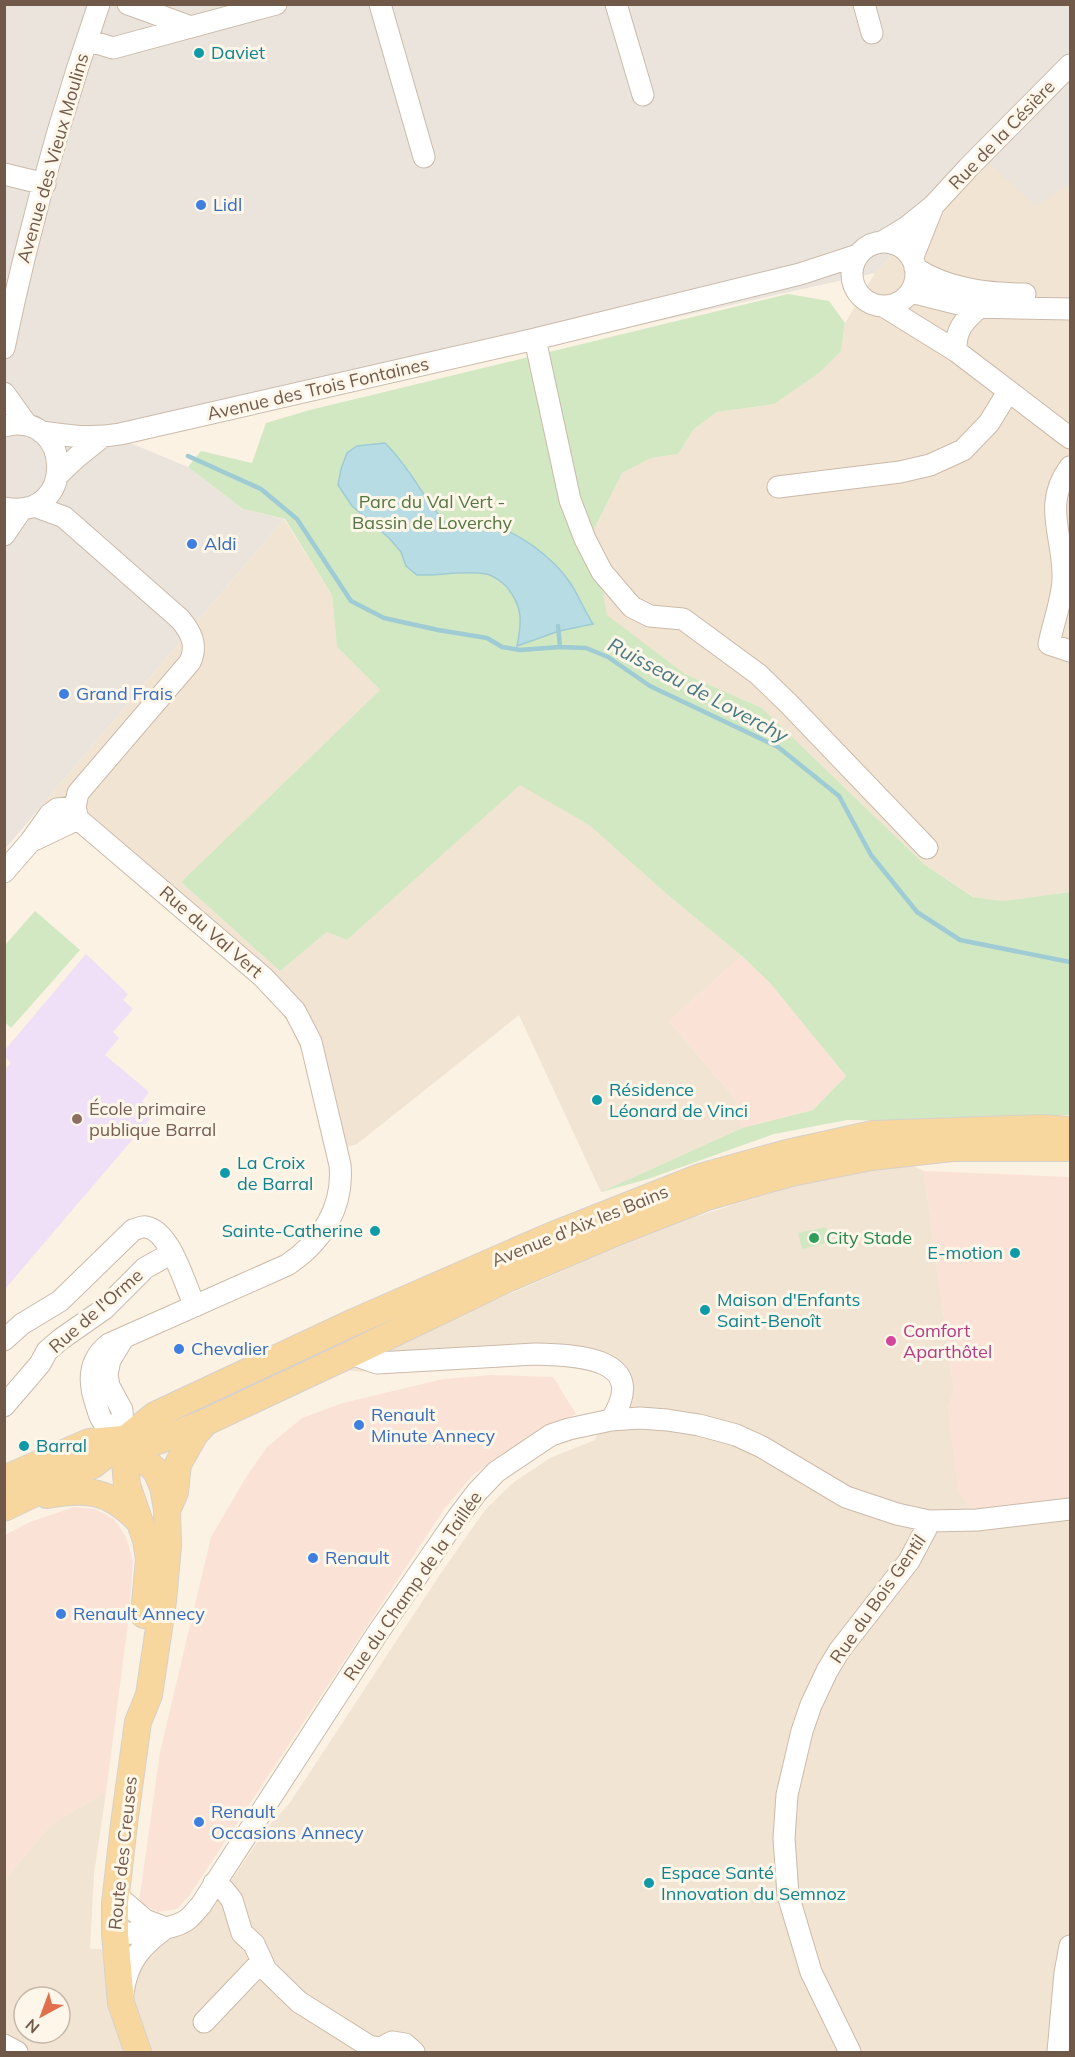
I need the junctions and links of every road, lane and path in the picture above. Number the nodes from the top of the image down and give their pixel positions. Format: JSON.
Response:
{"nodes":[{"id":1,"x":99,"y":4,"type":"edge"},
{"id":2,"x":128,"y":4,"type":"edge"},
{"id":3,"x":276,"y":4,"type":"edge"},
{"id":4,"x":380,"y":4,"type":"edge"},
{"id":5,"x":616,"y":4,"type":"edge"},
{"id":6,"x":864,"y":4,"type":"edge"},
{"id":7,"x":191,"y":27,"type":"junction"},
{"id":8,"x":872,"y":33,"type":"dead end"},
{"id":9,"x":87,"y":40,"type":"junction"},
{"id":10,"x":1071,"y":65,"type":"edge"},
{"id":11,"x":643,"y":96,"type":"dead end"},
{"id":12,"x":424,"y":157,"type":"dead end"},
{"id":13,"x":4,"y":174,"type":"edge"},
{"id":14,"x":45,"y":184,"type":"junction"},
{"id":15,"x":933,"y":206,"type":"junction"},
{"id":16,"x":882,"y":242,"type":"junction"},
{"id":17,"x":858,"y":255,"type":"junction"},
{"id":18,"x":914,"y":263,"type":"junction"},
{"id":19,"x":800,"y":274,"type":"junction"},
{"id":20,"x":855,"y":289,"type":"junction"},
{"id":21,"x":909,"y":294,"type":"junction"},
{"id":22,"x":1071,"y":295,"type":"edge"},
{"id":23,"x":885,"y":307,"type":"junction"},
{"id":24,"x":980,"y":307,"type":"junction"},
{"id":25,"x":1071,"y":309,"type":"edge"},
{"id":26,"x":535,"y":339,"type":"junction"},
{"id":27,"x":4,"y":348,"type":"edge"},
{"id":28,"x":956,"y":351,"type":"junction"},
{"id":29,"x":1008,"y":392,"type":"junction"},
{"id":30,"x":4,"y":393,"type":"edge"},
{"id":31,"x":4,"y":426,"type":"edge"},
{"id":32,"x":34,"y":429,"type":"junction"},
{"id":33,"x":102,"y":437,"type":"junction"},
{"id":34,"x":1071,"y":438,"type":"edge"},
{"id":35,"x":1071,"y":467,"type":"edge"},
{"id":36,"x":55,"y":482,"type":"junction"},
{"id":37,"x":778,"y":487,"type":"dead end"},
{"id":38,"x":20,"y":508,"type":"edge"},
{"id":39,"x":64,"y":517,"type":"junction"},
{"id":40,"x":4,"y":535,"type":"edge"},
{"id":41,"x":1071,"y":651,"type":"edge"},
{"id":42,"x":77,"y":813,"type":"junction"},
{"id":43,"x":927,"y":848,"type":"dead end"},
{"id":44,"x":4,"y":872,"type":"edge"},
{"id":45,"x":1071,"y":1131,"type":"edge"},
{"id":46,"x":1071,"y":1148,"type":"edge"},
{"id":47,"x":172,"y":1253,"type":"junction"},
{"id":48,"x":195,"y":1306,"type":"junction"},
{"id":49,"x":4,"y":1340,"type":"edge"},
{"id":50,"x":351,"y":1354,"type":"junction"},
{"id":51,"x":4,"y":1406,"type":"edge"},
{"id":52,"x":611,"y":1420,"type":"junction"},
{"id":53,"x":206,"y":1422,"type":"junction"},
{"id":54,"x":123,"y":1439,"type":"junction"},
{"id":55,"x":4,"y":1479,"type":"edge"},
{"id":56,"x":14,"y":1504,"type":"edge"},
{"id":57,"x":167,"y":1509,"type":"junction"},
{"id":58,"x":1071,"y":1509,"type":"edge"},
{"id":59,"x":929,"y":1521,"type":"junction"},
{"id":60,"x":140,"y":1522,"type":"junction"},
{"id":61,"x":138,"y":1722,"type":"junction"},
{"id":62,"x":214,"y":1884,"type":"junction"},
{"id":63,"x":116,"y":1895,"type":"junction"},
{"id":64,"x":166,"y":1928,"type":"junction"},
{"id":65,"x":114,"y":1934,"type":"junction"},
{"id":66,"x":1071,"y":1946,"type":"edge"},
{"id":67,"x":262,"y":1960,"type":"junction"},
{"id":68,"x":121,"y":2002,"type":"junction"},
{"id":69,"x":204,"y":2022,"type":"dead end"},
{"id":70,"x":4,"y":2045,"type":"edge"},
{"id":71,"x":381,"y":2050,"type":"edge"},
{"id":72,"x":17,"y":2052,"type":"edge"},
{"id":73,"x":138,"y":2052,"type":"edge"},
{"id":74,"x":414,"y":2052,"type":"edge"},
{"id":75,"x":850,"y":2052,"type":"edge"},
{"id":76,"x":1059,"y":2052,"type":"edge"}],
"edges":[{"from":1,"to":9,"type":"street","name":"Avenue des Vieux Moulins"},
{"from":2,"to":7,"type":"street"},
{"from":3,"to":7,"type":"street"},
{"from":4,"to":12,"type":"street"},
{"from":5,"to":11,"type":"street"},
{"from":6,"to":8,"type":"street"},
{"from":7,"to":9,"type":"street"},
{"from":9,"to":14,"type":"street","name":"Avenue des Vieux Moulins"},
{"from":10,"to":15,"type":"street","name":"Rue de la Césière"},
{"from":13,"to":14,"type":"street"},
{"from":14,"to":27,"type":"street","name":"Avenue des Vieux Moulins"},
{"from":15,"to":16,"type":"street","name":"Rue de la Césière"},
{"from":15,"to":18,"type":"street","name":"Rue de la Césière"},
{"from":16,"to":17,"type":"street"},
{"from":16,"to":18,"type":"street"},
{"from":17,"to":19,"type":"street","name":"Avenue des Trois Fontaines"},
{"from":17,"to":20,"type":"street"},
{"from":18,"to":21,"type":"street"},
{"from":18,"to":22,"type":"street"},
{"from":19,"to":20,"type":"street","name":"Avenue des Trois Fontaines"},
{"from":19,"to":26,"type":"street","name":"Avenue des Trois Fontaines"},
{"from":20,"to":23,"type":"street"},
{"from":21,"to":23,"type":"street"},
{"from":21,"to":24,"type":"street"},
{"from":21,"to":28,"type":"street"},
{"from":23,"to":28,"type":"street"},
{"from":24,"to":25,"type":"street"},
{"from":24,"to":28,"type":"street"},
{"from":26,"to":33,"type":"street","name":"Avenue des Trois Fontaines"},
{"from":26,"to":43,"type":"street"},
{"from":28,"to":29,"type":"street"},
{"from":29,"to":34,"type":"street"},
{"from":29,"to":37,"type":"street"},
{"from":30,"to":32,"type":"street"},
{"from":31,"to":32,"type":"street","name":"Avenue des Trois Fontaines"},
{"from":32,"to":33,"type":"street","name":"Avenue des Trois Fontaines"},
{"from":32,"to":36,"type":"street"},
{"from":33,"to":36,"type":"street","name":"Avenue des Trois Fontaines"},
{"from":35,"to":41,"type":"street"},
{"from":36,"to":38,"type":"street","name":"Avenue des Trois Fontaines"},
{"from":36,"to":39,"type":"street"},
{"from":38,"to":39,"type":"street"},
{"from":38,"to":40,"type":"street","name":"Avenue des Trois Fontaines"},
{"from":39,"to":42,"type":"street"},
{"from":42,"to":44,"type":"street"},
{"from":42,"to":48,"type":"street","name":"Rue du Val Vert"},
{"from":45,"to":54,"type":"main road","name":"Avenue d'Aix les Bains"},
{"from":46,"to":50,"type":"main road","name":"Avenue d'Aix les Bains"},
{"from":47,"to":48,"type":"street","name":"Rue de l'Orme"},
{"from":47,"to":49,"type":"street","name":"Rue de l'Orme"},
{"from":47,"to":51,"type":"street","name":"Rue de l'Orme"},
{"from":48,"to":54,"type":"street","name":"Rue du Val Vert"},
{"from":50,"to":52,"type":"street"},
{"from":50,"to":53,"type":"main road","name":"Avenue d'Aix les Bains"},
{"from":52,"to":59,"type":"street","name":"Rue du Champ de la Taillée"},
{"from":52,"to":62,"type":"street","name":"Rue du Champ de la Taillée"},
{"from":53,"to":54,"type":"main road","name":"Avenue d'Aix les Bains"},
{"from":53,"to":57,"type":"main road","name":"Route des Creuses"},
{"from":54,"to":55,"type":"main road","name":"Avenue d'Aix les Bains"},
{"from":54,"to":56,"type":"main road","name":"Avenue d'Aix les Bains"},
{"from":54,"to":57,"type":"main road","name":"Route des Creuses"},
{"from":54,"to":60,"type":"main road","name":"Route des Creuses"},
{"from":56,"to":60,"type":"main road"},
{"from":57,"to":61,"type":"main road","name":"Route des Creuses"},
{"from":58,"to":59,"type":"street","name":"Rue du Champ de la Taillée"},
{"from":59,"to":75,"type":"street","name":"Rue du Bois Gentil"},
{"from":60,"to":61,"type":"main road","name":"Route des Creuses"},
{"from":61,"to":63,"type":"main road","name":"Route des Creuses"},
{"from":62,"to":64,"type":"street","name":"Rue du Champ de la Taillée"},
{"from":62,"to":67,"type":"street"},
{"from":63,"to":64,"type":"street"},
{"from":63,"to":65,"type":"main road","name":"Route des Creuses"},
{"from":64,"to":65,"type":"street","name":"Rue du Champ de la Taillée"},
{"from":64,"to":68,"type":"street","name":"Rue du Champ de la Taillée"},
{"from":65,"to":68,"type":"main road","name":"Route des Creuses"},
{"from":66,"to":76,"type":"street"},
{"from":67,"to":69,"type":"street"},
{"from":67,"to":71,"type":"street"},
{"from":68,"to":73,"type":"main road","name":"Route des Creuses"},
{"from":70,"to":72,"type":"street"},
{"from":71,"to":74,"type":"street"}]}
